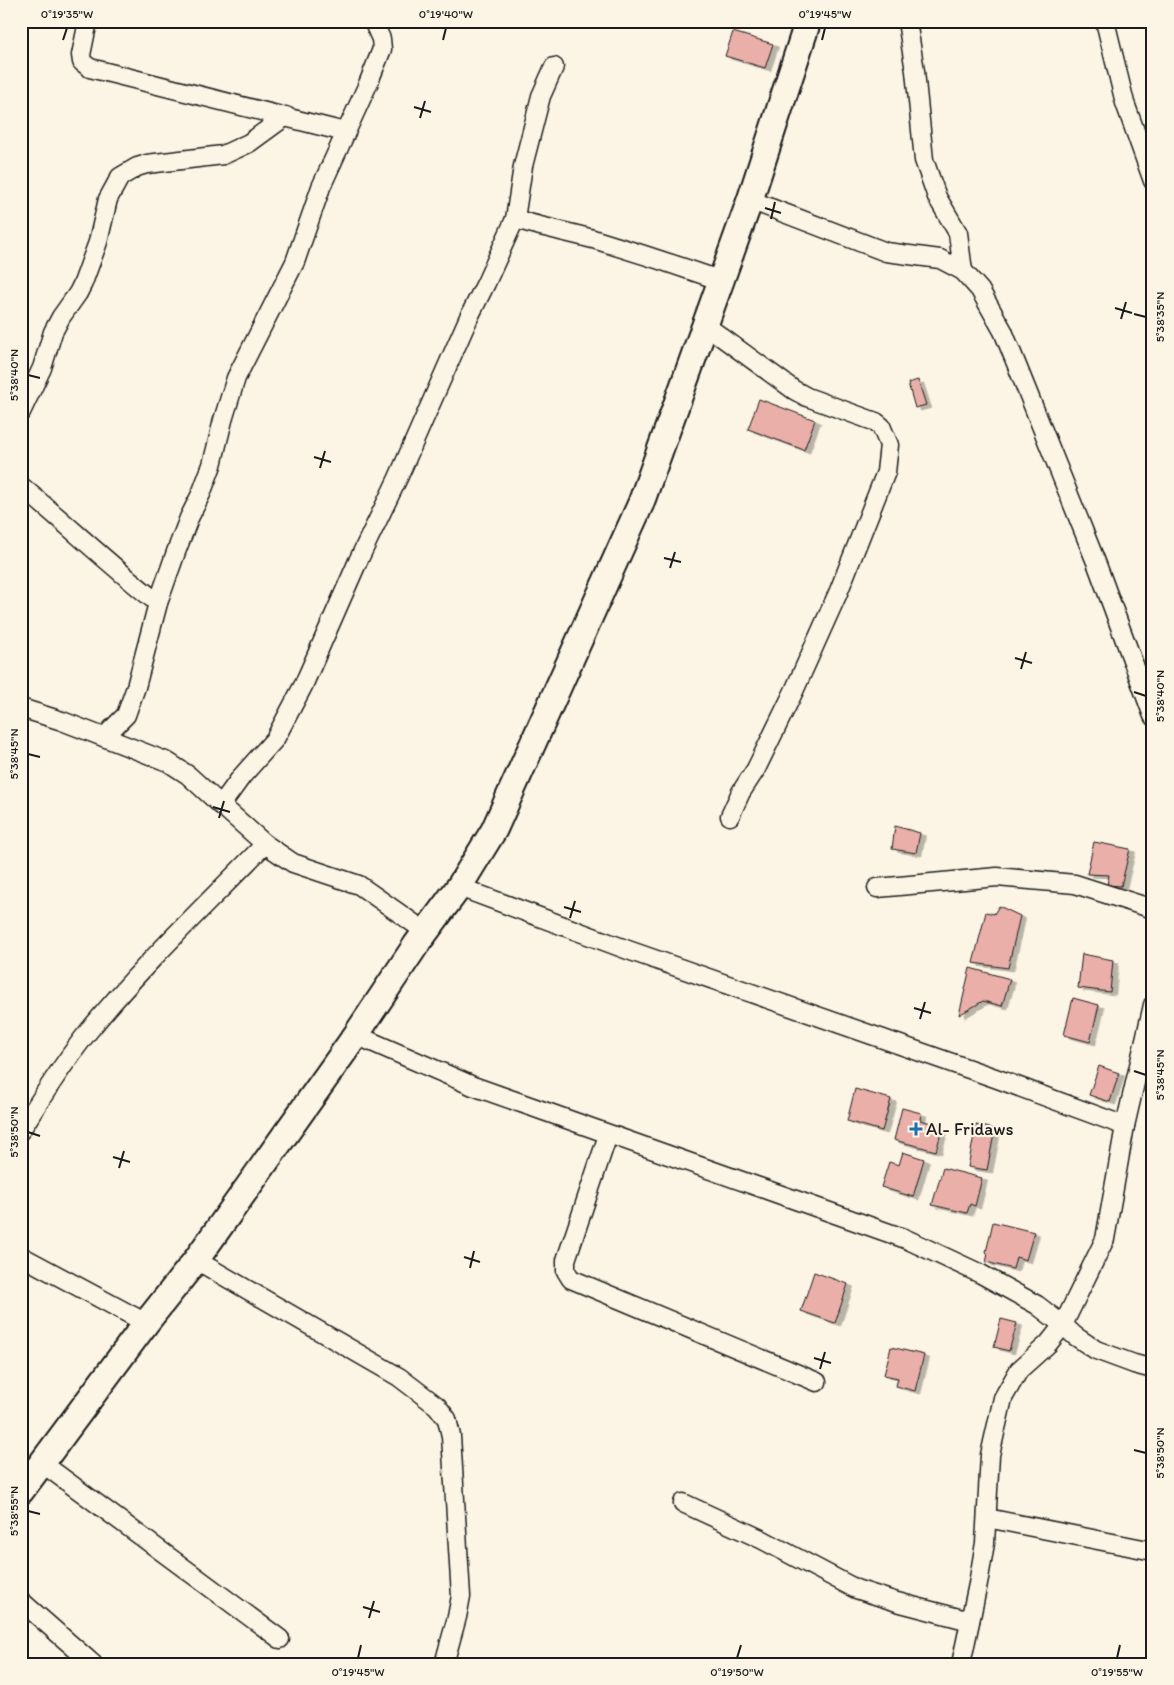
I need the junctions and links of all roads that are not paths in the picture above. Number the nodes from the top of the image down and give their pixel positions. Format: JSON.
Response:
{"nodes":[{"id":1,"x":88,"y":21,"type":"edge"},
{"id":2,"x":372,"y":21,"type":"edge"},
{"id":3,"x":808,"y":21,"type":"edge"},
{"id":4,"x":907,"y":21,"type":"edge"},
{"id":5,"x":1105,"y":21,"type":"edge"},
{"id":6,"x":554,"y":67,"type":"dead end"},
{"id":7,"x":286,"y":116,"type":"junction"},
{"id":8,"x":345,"y":132,"type":"junction"},
{"id":9,"x":1153,"y":181,"type":"edge"},
{"id":10,"x":750,"y":200,"type":"junction"},
{"id":11,"x":515,"y":219,"type":"junction"},
{"id":12,"x":963,"y":271,"type":"junction"},
{"id":13,"x":722,"y":281,"type":"junction"},
{"id":14,"x":705,"y":325,"type":"junction"},
{"id":15,"x":21,"y":412,"type":"edge"},
{"id":16,"x":21,"y":486,"type":"edge"},
{"id":17,"x":158,"y":603,"type":"junction"},
{"id":18,"x":21,"y":708,"type":"edge"},
{"id":19,"x":1153,"y":716,"type":"edge"},
{"id":20,"x":104,"y":737,"type":"junction"},
{"id":21,"x":221,"y":805,"type":"junction"},
{"id":22,"x":730,"y":816,"type":"dead end"},
{"id":23,"x":265,"y":844,"type":"junction"},
{"id":24,"x":459,"y":887,"type":"junction"},
{"id":25,"x":877,"y":888,"type":"dead end"},
{"id":26,"x":1153,"y":909,"type":"edge"},
{"id":27,"x":426,"y":932,"type":"junction"},
{"id":28,"x":1153,"y":1005,"type":"edge"},
{"id":29,"x":356,"y":1035,"type":"junction"},
{"id":30,"x":1125,"y":1126,"type":"junction"},
{"id":31,"x":21,"y":1130,"type":"edge"},
{"id":32,"x":608,"y":1135,"type":"junction"},
{"id":33,"x":21,"y":1256,"type":"edge"},
{"id":34,"x":196,"y":1260,"type":"junction"},
{"id":35,"x":146,"y":1323,"type":"junction"},
{"id":36,"x":1063,"y":1325,"type":"junction"},
{"id":37,"x":1153,"y":1369,"type":"edge"},
{"id":38,"x":817,"y":1382,"type":"dead end"},
{"id":39,"x":42,"y":1464,"type":"junction"},
{"id":40,"x":22,"y":1490,"type":"edge"},
{"id":41,"x":683,"y":1503,"type":"dead end"},
{"id":42,"x":987,"y":1518,"type":"junction"},
{"id":43,"x":1153,"y":1551,"type":"edge"},
{"id":44,"x":21,"y":1601,"type":"edge"},
{"id":45,"x":970,"y":1622,"type":"junction"},
{"id":46,"x":280,"y":1639,"type":"dead end"},
{"id":47,"x":93,"y":1664,"type":"edge"},
{"id":48,"x":444,"y":1664,"type":"edge"},
{"id":49,"x":961,"y":1664,"type":"edge"}],
"edges":[{"from":1,"to":7,"type":"street"},
{"from":2,"to":8,"type":"street"},
{"from":3,"to":10,"type":"street"},
{"from":4,"to":12,"type":"street"},
{"from":5,"to":9,"type":"street"},
{"from":6,"to":11,"type":"street"},
{"from":7,"to":8,"type":"street"},
{"from":7,"to":15,"type":"street"},
{"from":8,"to":17,"type":"street"},
{"from":10,"to":12,"type":"street"},
{"from":10,"to":13,"type":"street"},
{"from":11,"to":13,"type":"street"},
{"from":11,"to":21,"type":"street"},
{"from":12,"to":19,"type":"street"},
{"from":13,"to":14,"type":"street"},
{"from":14,"to":22,"type":"street"},
{"from":14,"to":24,"type":"street"},
{"from":16,"to":17,"type":"street"},
{"from":17,"to":20,"type":"street"},
{"from":18,"to":20,"type":"street"},
{"from":20,"to":21,"type":"street"},
{"from":21,"to":23,"type":"street"},
{"from":23,"to":27,"type":"street"},
{"from":23,"to":31,"type":"street"},
{"from":24,"to":27,"type":"street"},
{"from":24,"to":30,"type":"street"},
{"from":25,"to":26,"type":"street"},
{"from":27,"to":29,"type":"street"},
{"from":28,"to":30,"type":"street"},
{"from":29,"to":32,"type":"street"},
{"from":29,"to":34,"type":"street"},
{"from":30,"to":36,"type":"street"},
{"from":32,"to":36,"type":"street"},
{"from":32,"to":38,"type":"street"},
{"from":33,"to":35,"type":"street"},
{"from":34,"to":35,"type":"street"},
{"from":34,"to":48,"type":"street"},
{"from":35,"to":39,"type":"street"},
{"from":36,"to":37,"type":"street"},
{"from":36,"to":42,"type":"street"},
{"from":39,"to":40,"type":"street"},
{"from":39,"to":46,"type":"street"},
{"from":41,"to":45,"type":"street"},
{"from":42,"to":43,"type":"street"},
{"from":42,"to":45,"type":"street"},
{"from":44,"to":47,"type":"street"},
{"from":45,"to":49,"type":"street"}]}
